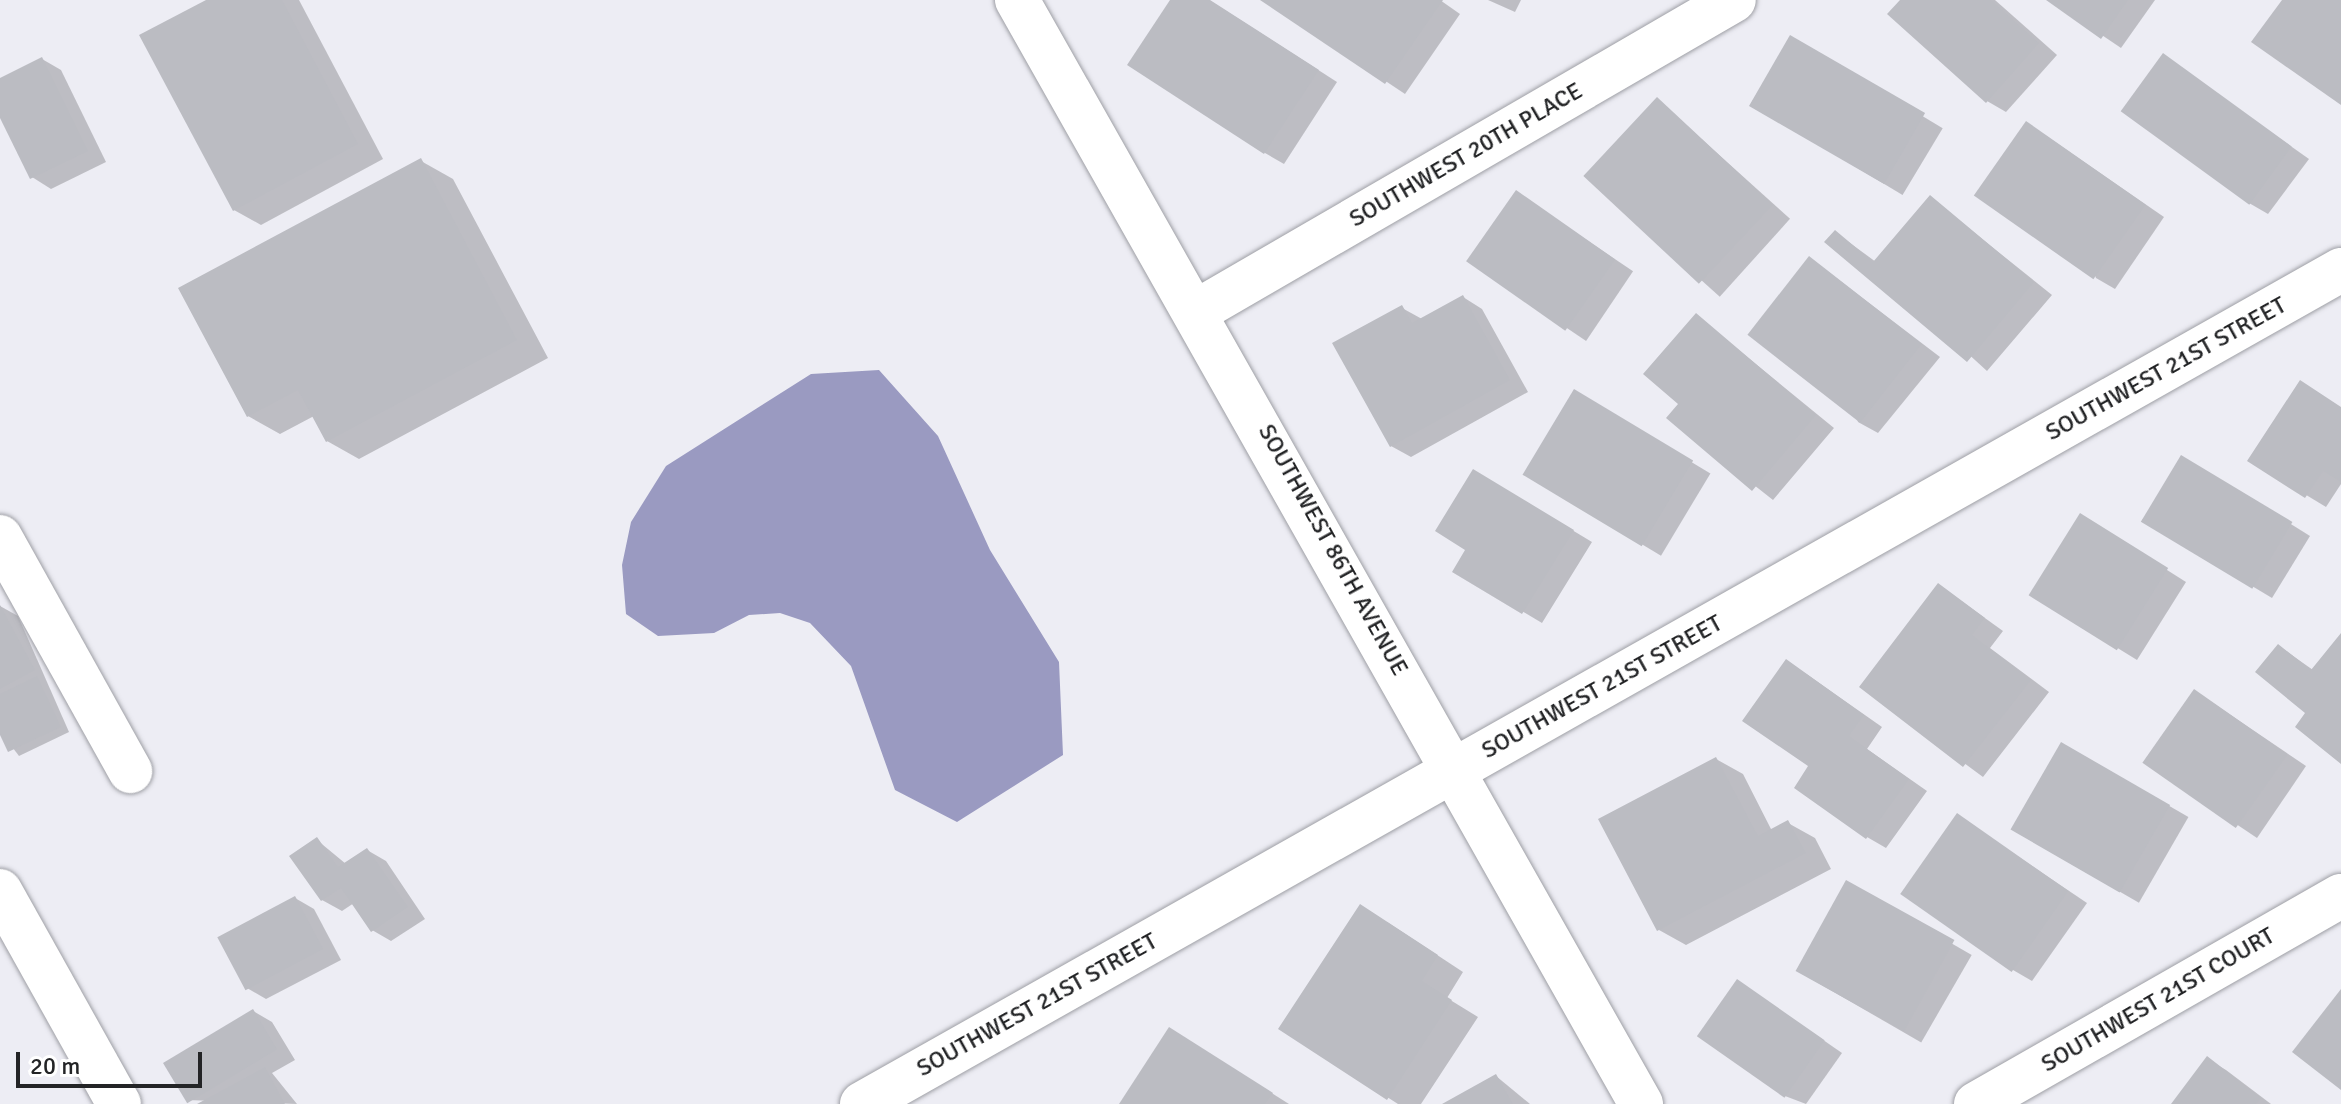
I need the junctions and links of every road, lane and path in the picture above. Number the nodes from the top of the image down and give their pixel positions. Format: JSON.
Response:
{"nodes":[{"id":1,"x":1017,"y":0,"type":"edge"},
{"id":2,"x":1734,"y":0,"type":"edge"},
{"id":3,"x":2341,"y":270,"type":"edge"},
{"id":4,"x":1199,"y":310,"type":"junction"},
{"id":5,"x":0,"y":537,"type":"edge"},
{"id":6,"x":1456,"y":770,"type":"junction"},
{"id":7,"x":130,"y":771,"type":"dead end"},
{"id":8,"x":0,"y":891,"type":"edge"},
{"id":9,"x":2341,"y":896,"type":"edge"},
{"id":10,"x":119,"y":1104,"type":"edge"},
{"id":11,"x":862,"y":1104,"type":"edge"},
{"id":12,"x":1641,"y":1104,"type":"edge"},
{"id":13,"x":1976,"y":1104,"type":"edge"}],
"edges":[{"from":1,"to":4,"type":"street","name":"SOUTHWEST 86TH AVENUE"},
{"from":2,"to":4,"type":"street","name":"SOUTHWEST 20TH PLACE"},
{"from":3,"to":6,"type":"street","name":"SOUTHWEST 21ST STREET"},
{"from":4,"to":6,"type":"street","name":"SOUTHWEST 86TH AVENUE"},
{"from":5,"to":7,"type":"street"},
{"from":6,"to":11,"type":"street","name":"SOUTHWEST 21ST STREET"},
{"from":6,"to":12,"type":"street","name":"SOUTHWEST 86TH AVENUE"},
{"from":8,"to":10,"type":"street"},
{"from":9,"to":13,"type":"street","name":"SOUTHWEST 21ST COURT"}]}
